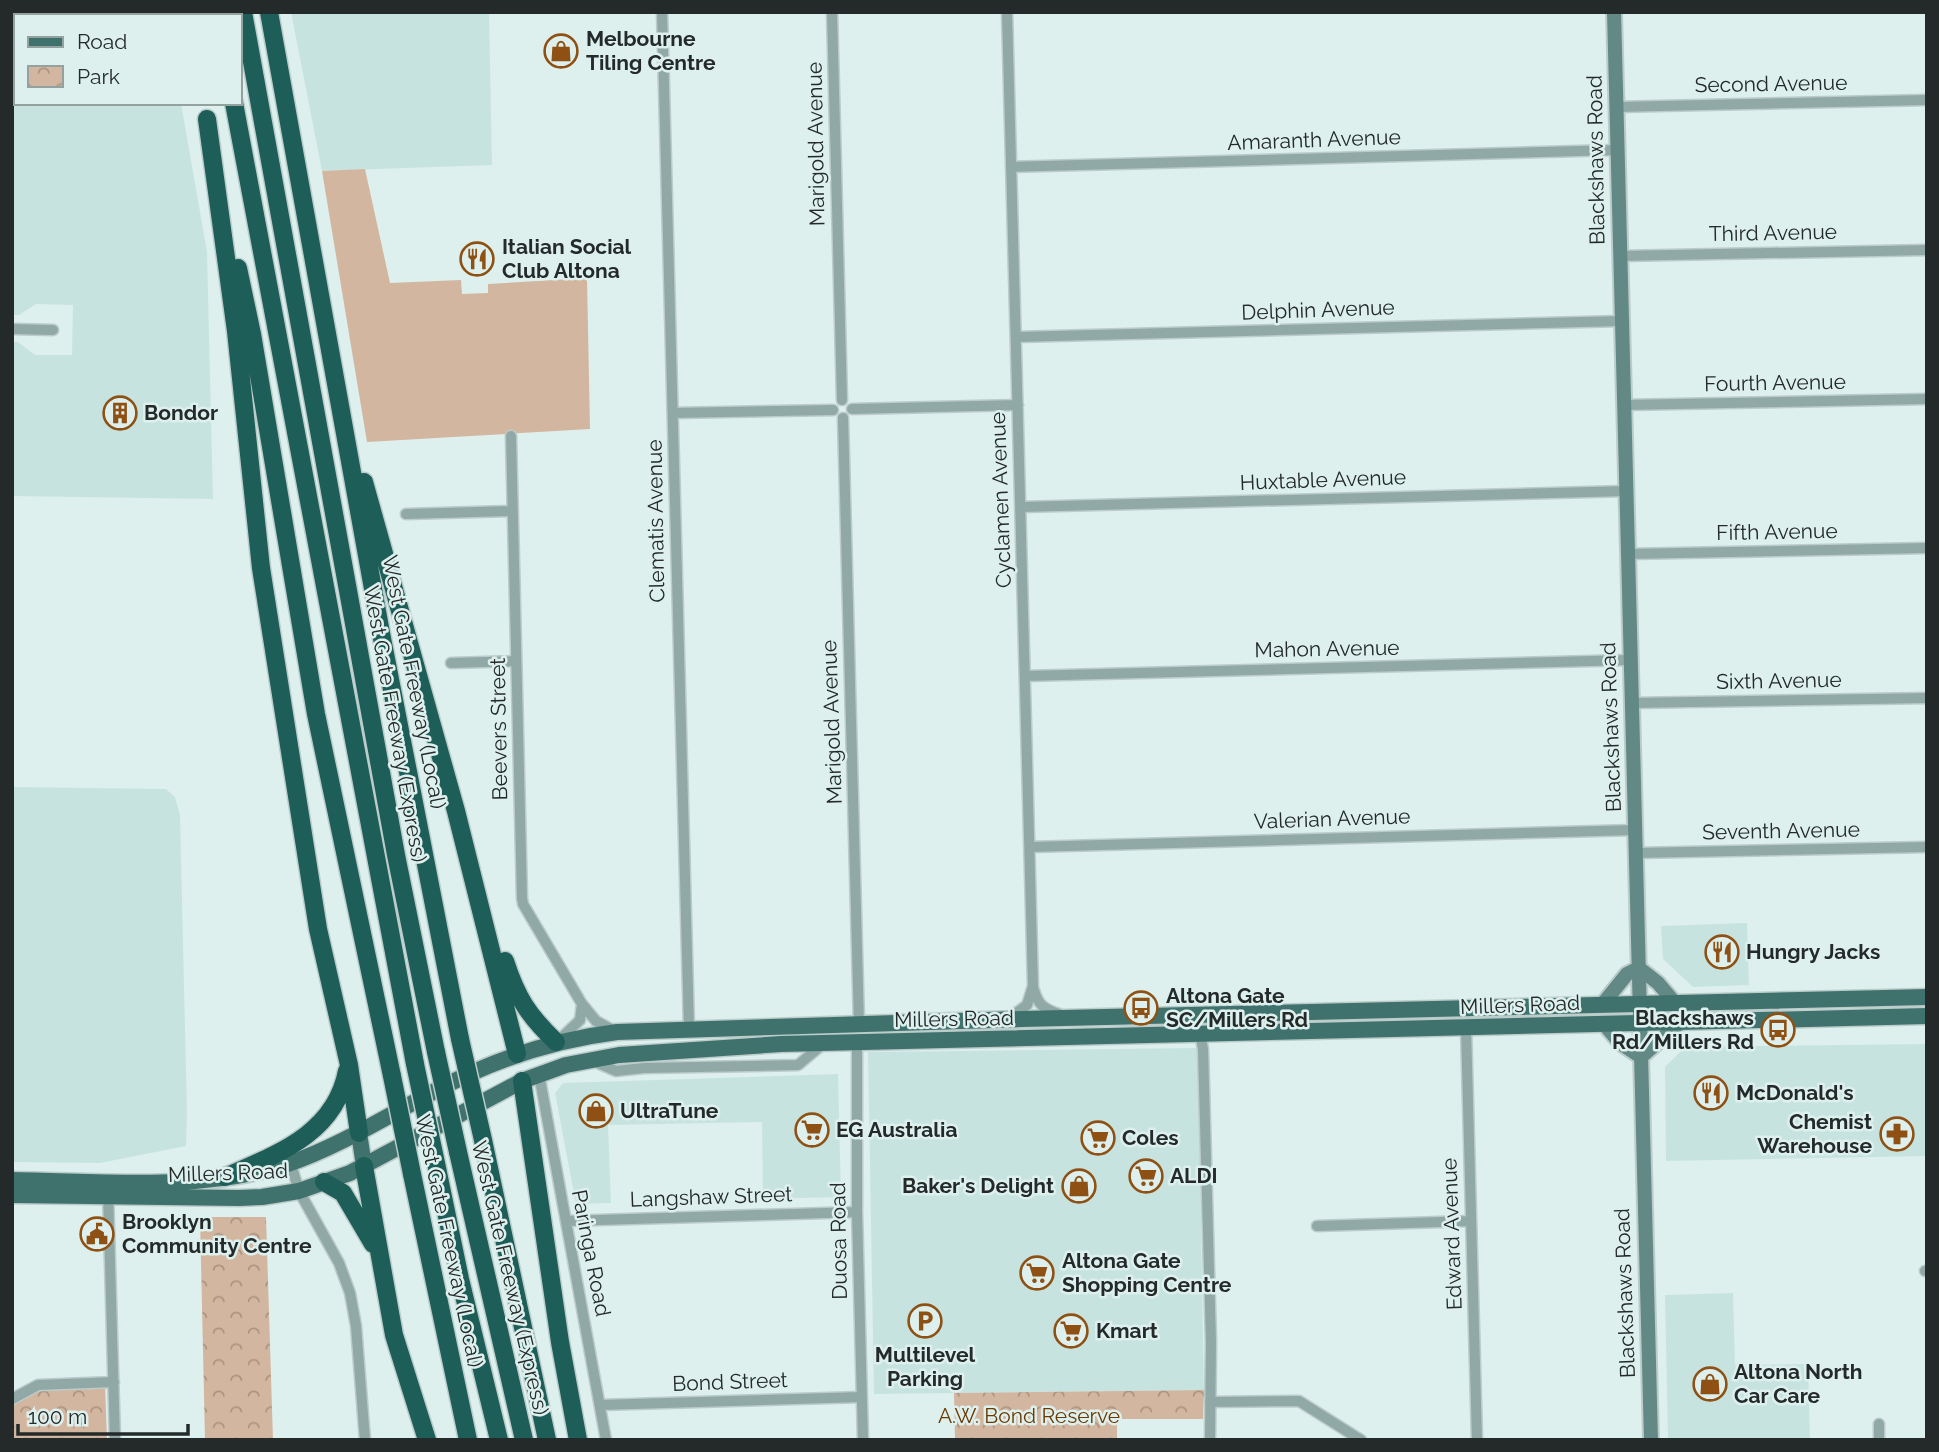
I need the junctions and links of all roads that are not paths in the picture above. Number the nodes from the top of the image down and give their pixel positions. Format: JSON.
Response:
{"nodes":[{"id":1,"x":243,"y":12,"type":"edge"},
{"id":2,"x":269,"y":12,"type":"edge"},
{"id":3,"x":662,"y":12,"type":"edge"},
{"id":4,"x":832,"y":12,"type":"edge"},
{"id":5,"x":1007,"y":12,"type":"edge"},
{"id":6,"x":1614,"y":12,"type":"edge"},
{"id":7,"x":1927,"y":100,"type":"edge"},
{"id":8,"x":234,"y":105,"type":"edge"},
{"id":9,"x":1616,"y":107,"type":"junction"},
{"id":10,"x":206,"y":111,"type":"edge"},
{"id":11,"x":1617,"y":150,"type":"junction"},
{"id":12,"x":1011,"y":167,"type":"junction"},
{"id":13,"x":1927,"y":250,"type":"edge"},
{"id":14,"x":1620,"y":256,"type":"junction"},
{"id":15,"x":1622,"y":321,"type":"junction"},
{"id":16,"x":12,"y":329,"type":"edge"},
{"id":17,"x":53,"y":330,"type":"dead end"},
{"id":18,"x":1016,"y":337,"type":"junction"},
{"id":19,"x":336,"y":384,"type":"junction"},
{"id":20,"x":1927,"y":399,"type":"edge"},
{"id":21,"x":842,"y":400,"type":"junction"},
{"id":22,"x":1018,"y":405,"type":"junction"},
{"id":23,"x":1624,"y":405,"type":"junction"},
{"id":24,"x":852,"y":409,"type":"junction"},
{"id":25,"x":833,"y":410,"type":"junction"},
{"id":26,"x":673,"y":413,"type":"junction"},
{"id":27,"x":843,"y":418,"type":"junction"},
{"id":28,"x":511,"y":436,"type":"dead end"},
{"id":29,"x":1626,"y":491,"type":"junction"},
{"id":30,"x":1021,"y":507,"type":"junction"},
{"id":31,"x":512,"y":511,"type":"junction"},
{"id":32,"x":406,"y":514,"type":"dead end"},
{"id":33,"x":1927,"y":548,"type":"edge"},
{"id":34,"x":1628,"y":554,"type":"junction"},
{"id":35,"x":1630,"y":660,"type":"junction"},
{"id":36,"x":516,"y":661,"type":"junction"},
{"id":37,"x":451,"y":663,"type":"dead end"},
{"id":38,"x":1025,"y":676,"type":"junction"},
{"id":39,"x":1927,"y":698,"type":"edge"},
{"id":40,"x":1631,"y":703,"type":"junction"},
{"id":41,"x":456,"y":811,"type":"junction"},
{"id":42,"x":1635,"y":831,"type":"junction"},
{"id":43,"x":1030,"y":846,"type":"junction"},
{"id":44,"x":1927,"y":847,"type":"edge"},
{"id":45,"x":1636,"y":853,"type":"junction"},
{"id":46,"x":1639,"y":968,"type":"junction"},
{"id":47,"x":1033,"y":986,"type":"junction"},
{"id":48,"x":1927,"y":997,"type":"edge"},
{"id":49,"x":1675,"y":1003,"type":"junction"},
{"id":50,"x":582,"y":1004,"type":"junction"},
{"id":51,"x":1640,"y":1004,"type":"junction"},
{"id":52,"x":1602,"y":1005,"type":"junction"},
{"id":53,"x":1927,"y":1016,"type":"edge"},
{"id":54,"x":1163,"y":1017,"type":"junction"},
{"id":55,"x":1070,"y":1018,"type":"junction"},
{"id":56,"x":1005,"y":1020,"type":"junction"},
{"id":57,"x":1682,"y":1021,"type":"junction"},
{"id":58,"x":1640,"y":1022,"type":"junction"},
{"id":59,"x":1603,"y":1023,"type":"junction"},
{"id":60,"x":859,"y":1025,"type":"junction"},
{"id":61,"x":1466,"y":1028,"type":"junction"},
{"id":62,"x":689,"y":1029,"type":"junction"},
{"id":63,"x":617,"y":1032,"type":"junction"},
{"id":64,"x":1200,"y":1033,"type":"junction"},
{"id":65,"x":556,"y":1042,"type":"junction"},
{"id":66,"x":857,"y":1042,"type":"junction"},
{"id":67,"x":517,"y":1054,"type":"junction"},
{"id":68,"x":1641,"y":1057,"type":"junction"},
{"id":69,"x":348,"y":1065,"type":"junction"},
{"id":70,"x":539,"y":1074,"type":"junction"},
{"id":71,"x":522,"y":1081,"type":"junction"},
{"id":72,"x":359,"y":1133,"type":"junction"},
{"id":73,"x":289,"y":1156,"type":"junction"},
{"id":74,"x":363,"y":1166,"type":"junction"},
{"id":75,"x":225,"y":1177,"type":"joint"},
{"id":76,"x":12,"y":1180,"type":"edge"},
{"id":77,"x":324,"y":1182,"type":"junction"},
{"id":78,"x":108,"y":1189,"type":"junction"},
{"id":79,"x":299,"y":1191,"type":"junction"},
{"id":80,"x":12,"y":1195,"type":"edge"},
{"id":81,"x":857,"y":1212,"type":"junction"},
{"id":82,"x":1471,"y":1221,"type":"junction"},
{"id":83,"x":566,"y":1222,"type":"junction"},
{"id":84,"x":1317,"y":1226,"type":"dead end"},
{"id":85,"x":379,"y":1257,"type":"junction"},
{"id":86,"x":114,"y":1382,"type":"junction"},
{"id":87,"x":862,"y":1397,"type":"junction"},
{"id":88,"x":12,"y":1399,"type":"edge"},
{"id":89,"x":1210,"y":1402,"type":"junction"},
{"id":90,"x":600,"y":1405,"type":"junction"},
{"id":91,"x":1879,"y":1424,"type":"dead end"},
{"id":92,"x":115,"y":1440,"type":"edge"},
{"id":93,"x":365,"y":1440,"type":"edge"},
{"id":94,"x":427,"y":1440,"type":"edge"},
{"id":95,"x":468,"y":1440,"type":"edge"},
{"id":96,"x":499,"y":1440,"type":"edge"},
{"id":97,"x":524,"y":1440,"type":"edge"},
{"id":98,"x":547,"y":1440,"type":"edge"},
{"id":99,"x":578,"y":1440,"type":"edge"},
{"id":100,"x":606,"y":1440,"type":"edge"},
{"id":101,"x":863,"y":1440,"type":"edge"},
{"id":102,"x":1210,"y":1440,"type":"edge"},
{"id":103,"x":1361,"y":1440,"type":"edge"},
{"id":104,"x":1477,"y":1440,"type":"edge"},
{"id":105,"x":1651,"y":1440,"type":"edge"},
{"id":106,"x":1879,"y":1440,"type":"edge"}],
"edges":[{"from":1,"to":97,"type":"highway","name":"West Gate Freeway (Express)","bridge":true},
{"from":2,"to":19,"type":"highway","name":"West Gate Freeway (Local)"},
{"from":3,"to":26,"type":"street","name":"Clematis Avenue"},
{"from":4,"to":21,"type":"street","name":"Marigold Avenue"},
{"from":5,"to":12,"type":"street","name":"Cyclamen Avenue"},
{"from":6,"to":9,"type":"main road","name":"Blackshaws Road"},
{"from":7,"to":9,"type":"street","name":"Second Avenue"},
{"from":8,"to":96,"type":"highway","name":"West Gate Freeway (Express)","bridge":true},
{"from":9,"to":11,"type":"main road","name":"Blackshaws Road"},
{"from":10,"to":69,"type":"highway"},
{"from":10,"to":95,"type":"highway","name":"West Gate Freeway (Local)","bridge":true},
{"from":11,"to":12,"type":"street","name":"Amaranth Avenue"},
{"from":11,"to":14,"type":"main road","name":"Blackshaws Road"},
{"from":12,"to":18,"type":"street","name":"Cyclamen Avenue"},
{"from":13,"to":14,"type":"street","name":"Third Avenue"},
{"from":14,"to":15,"type":"main road","name":"Blackshaws Road"},
{"from":15,"to":18,"type":"street","name":"Delphin Avenue"},
{"from":15,"to":23,"type":"main road","name":"Blackshaws Road"},
{"from":16,"to":17,"type":"street"},
{"from":18,"to":22,"type":"street","name":"Cyclamen Avenue"},
{"from":19,"to":41,"type":"highway"},
{"from":19,"to":98,"type":"highway","name":"West Gate Freeway (Local)","bridge":true},
{"from":20,"to":23,"type":"street","name":"Fourth Avenue"},
{"from":21,"to":24,"type":"street"},
{"from":21,"to":25,"type":"street"},
{"from":22,"to":24,"type":"street"},
{"from":22,"to":30,"type":"street","name":"Cyclamen Avenue"},
{"from":23,"to":29,"type":"main road","name":"Blackshaws Road"},
{"from":24,"to":27,"type":"street"},
{"from":25,"to":26,"type":"street"},
{"from":25,"to":27,"type":"street"},
{"from":26,"to":62,"type":"street","name":"Clematis Avenue"},
{"from":27,"to":60,"type":"street","name":"Marigold Avenue"},
{"from":28,"to":31,"type":"street","name":"Beevers Street"},
{"from":29,"to":30,"type":"street","name":"Huxtable Avenue"},
{"from":29,"to":34,"type":"main road","name":"Blackshaws Road"},
{"from":30,"to":38,"type":"street","name":"Cyclamen Avenue"},
{"from":31,"to":32,"type":"street"},
{"from":31,"to":36,"type":"street","name":"Beevers Street"},
{"from":33,"to":34,"type":"street","name":"Fifth Avenue"},
{"from":34,"to":35,"type":"main road","name":"Blackshaws Road"},
{"from":35,"to":38,"type":"street","name":"Mahon Avenue"},
{"from":35,"to":40,"type":"main road","name":"Blackshaws Road"},
{"from":36,"to":37,"type":"street"},
{"from":36,"to":50,"type":"street","name":"Beevers Street"},
{"from":38,"to":43,"type":"street","name":"Cyclamen Avenue"},
{"from":39,"to":40,"type":"street","name":"Sixth Avenue"},
{"from":40,"to":42,"type":"main road","name":"Blackshaws Road"},
{"from":41,"to":65,"type":"highway"},
{"from":41,"to":67,"type":"highway"},
{"from":42,"to":43,"type":"street","name":"Valerian Avenue"},
{"from":42,"to":45,"type":"main road","name":"Blackshaws Road"},
{"from":43,"to":47,"type":"street","name":"Cyclamen Avenue"},
{"from":44,"to":45,"type":"street","name":"Seventh Avenue"},
{"from":45,"to":46,"type":"main road","name":"Blackshaws Road"},
{"from":46,"to":49,"type":"main road"},
{"from":46,"to":51,"type":"main road","name":"Blackshaws Road"},
{"from":46,"to":52,"type":"main road"},
{"from":47,"to":55,"type":"street"},
{"from":47,"to":56,"type":"street"},
{"from":48,"to":49,"type":"main road","name":"Millers Road"},
{"from":49,"to":51,"type":"main road","name":"Millers Road"},
{"from":50,"to":63,"type":"street","name":"Beevers Street"},
{"from":50,"to":65,"type":"street"},
{"from":51,"to":52,"type":"main road","name":"Millers Road"},
{"from":51,"to":58,"type":"main road","name":"Blackshaws Road"},
{"from":52,"to":54,"type":"main road","name":"Millers Road"},
{"from":53,"to":57,"type":"main road","name":"Millers Road"},
{"from":54,"to":55,"type":"main road","name":"Millers Road"},
{"from":54,"to":64,"type":"street"},
{"from":55,"to":56,"type":"main road","name":"Millers Road"},
{"from":56,"to":60,"type":"main road","name":"Millers Road"},
{"from":57,"to":58,"type":"main road","name":"Millers Road"},
{"from":57,"to":68,"type":"main road"},
{"from":58,"to":59,"type":"main road","name":"Millers Road"},
{"from":58,"to":68,"type":"main road","name":"Blackshaws Road"},
{"from":59,"to":61,"type":"main road","name":"Millers Road"},
{"from":59,"to":68,"type":"main road"},
{"from":60,"to":62,"type":"main road","name":"Millers Road"},
{"from":60,"to":66,"type":"main road"},
{"from":61,"to":64,"type":"main road","name":"Millers Road"},
{"from":61,"to":82,"type":"street","name":"Edward Avenue"},
{"from":62,"to":63,"type":"main road","name":"Millers Road"},
{"from":63,"to":65,"type":"main road","name":"Millers Road"},
{"from":64,"to":66,"type":"main road","name":"Millers Road"},
{"from":64,"to":89,"type":"street"},
{"from":65,"to":67,"type":"main road","name":"Millers Road"},
{"from":66,"to":70,"type":"main road","name":"Millers Road"},
{"from":66,"to":81,"type":"street","name":"Duosa Road"},
{"from":67,"to":71,"type":"main road"},
{"from":67,"to":72,"type":"main road","name":"Millers Road"},
{"from":68,"to":105,"type":"main road","name":"Blackshaws Road"},
{"from":69,"to":72,"type":"highway"},
{"from":69,"to":73,"type":"highway"},
{"from":70,"to":71,"type":"main road","name":"Millers Road"},
{"from":70,"to":83,"type":"street","name":"Paringa Road"},
{"from":71,"to":74,"type":"main road","name":"Millers Road"},
{"from":71,"to":99,"type":"highway"},
{"from":72,"to":73,"type":"main road","name":"Millers Road"},
{"from":72,"to":74,"type":"main road"},
{"from":73,"to":75,"type":"highway"},
{"from":73,"to":79,"type":"street"},
{"from":74,"to":77,"type":"main road","name":"Millers Road"},
{"from":74,"to":85,"type":"highway"},
{"from":75,"to":78,"type":"main road","name":"Millers Road"},
{"from":76,"to":78,"type":"main road","name":"Millers Road"},
{"from":77,"to":79,"type":"main road","name":"Millers Road"},
{"from":77,"to":85,"type":"highway"},
{"from":78,"to":79,"type":"main road","name":"Millers Road"},
{"from":78,"to":80,"type":"main road","name":"Millers Road"},
{"from":78,"to":86,"type":"street"},
{"from":79,"to":93,"type":"street"},
{"from":81,"to":83,"type":"street","name":"Langshaw Street"},
{"from":81,"to":87,"type":"street","name":"Duosa Road"},
{"from":82,"to":84,"type":"street"},
{"from":82,"to":104,"type":"street","name":"Edward Avenue"},
{"from":83,"to":90,"type":"street","name":"Paringa Road"},
{"from":85,"to":94,"type":"highway"},
{"from":86,"to":88,"type":"street"},
{"from":86,"to":92,"type":"street"},
{"from":87,"to":90,"type":"street","name":"Bond Street"},
{"from":87,"to":101,"type":"street","name":"Duosa Road"},
{"from":89,"to":102,"type":"street"},
{"from":89,"to":103,"type":"street"},
{"from":90,"to":100,"type":"street","name":"Paringa Road"},
{"from":91,"to":106,"type":"street"}]}
